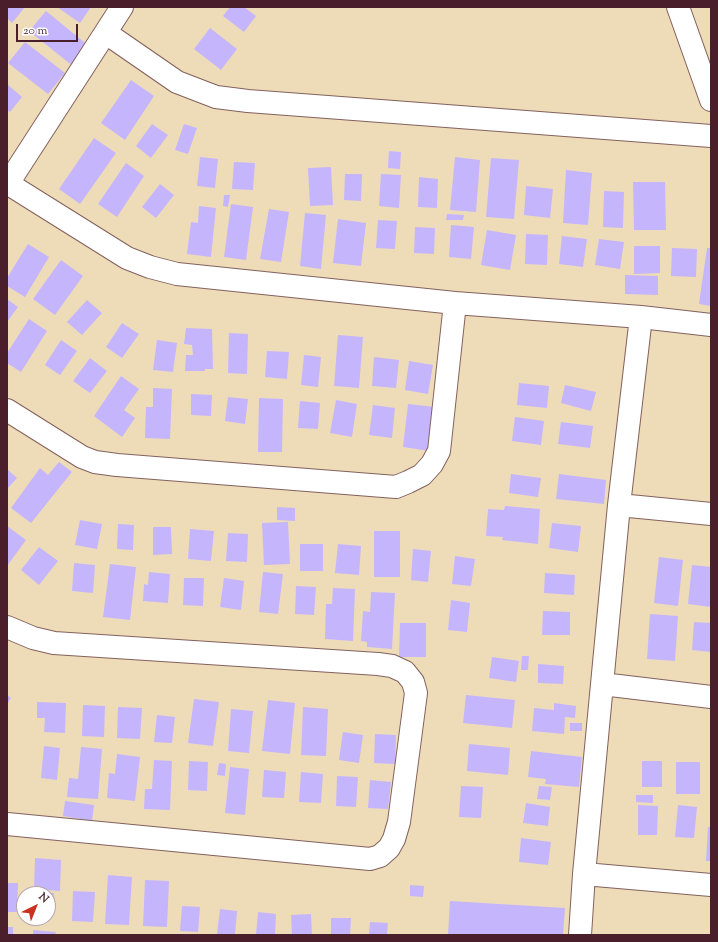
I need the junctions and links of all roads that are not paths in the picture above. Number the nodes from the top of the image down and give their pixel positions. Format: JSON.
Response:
{"nodes":[{"id":1,"x":122,"y":7,"type":"edge"},
{"id":2,"x":678,"y":7,"type":"edge"},
{"id":3,"x":106,"y":33,"type":"junction"},
{"id":4,"x":711,"y":100,"type":"edge"},
{"id":5,"x":711,"y":136,"type":"edge"},
{"id":6,"x":7,"y":184,"type":"edge"},
{"id":7,"x":455,"y":303,"type":"junction"},
{"id":8,"x":641,"y":317,"type":"junction"},
{"id":9,"x":711,"y":325,"type":"edge"},
{"id":10,"x":7,"y":410,"type":"edge"},
{"id":11,"x":619,"y":505,"type":"junction"},
{"id":12,"x":711,"y":514,"type":"edge"},
{"id":13,"x":7,"y":627,"type":"edge"},
{"id":14,"x":602,"y":684,"type":"junction"},
{"id":15,"x":711,"y":697,"type":"edge"},
{"id":16,"x":7,"y":824,"type":"edge"},
{"id":17,"x":584,"y":874,"type":"junction"},
{"id":18,"x":711,"y":885,"type":"edge"},
{"id":19,"x":580,"y":935,"type":"edge"}],
"edges":[{"from":1,"to":3,"type":"street"},
{"from":2,"to":4,"type":"street"},
{"from":3,"to":5,"type":"street"},
{"from":3,"to":6,"type":"street"},
{"from":6,"to":7,"type":"street"},
{"from":7,"to":8,"type":"street"},
{"from":7,"to":10,"type":"street"},
{"from":8,"to":9,"type":"street"},
{"from":8,"to":11,"type":"street"},
{"from":11,"to":12,"type":"street"},
{"from":11,"to":14,"type":"street"},
{"from":13,"to":16,"type":"street"},
{"from":14,"to":15,"type":"street"},
{"from":14,"to":17,"type":"street"},
{"from":17,"to":18,"type":"street"},
{"from":17,"to":19,"type":"street"}]}
